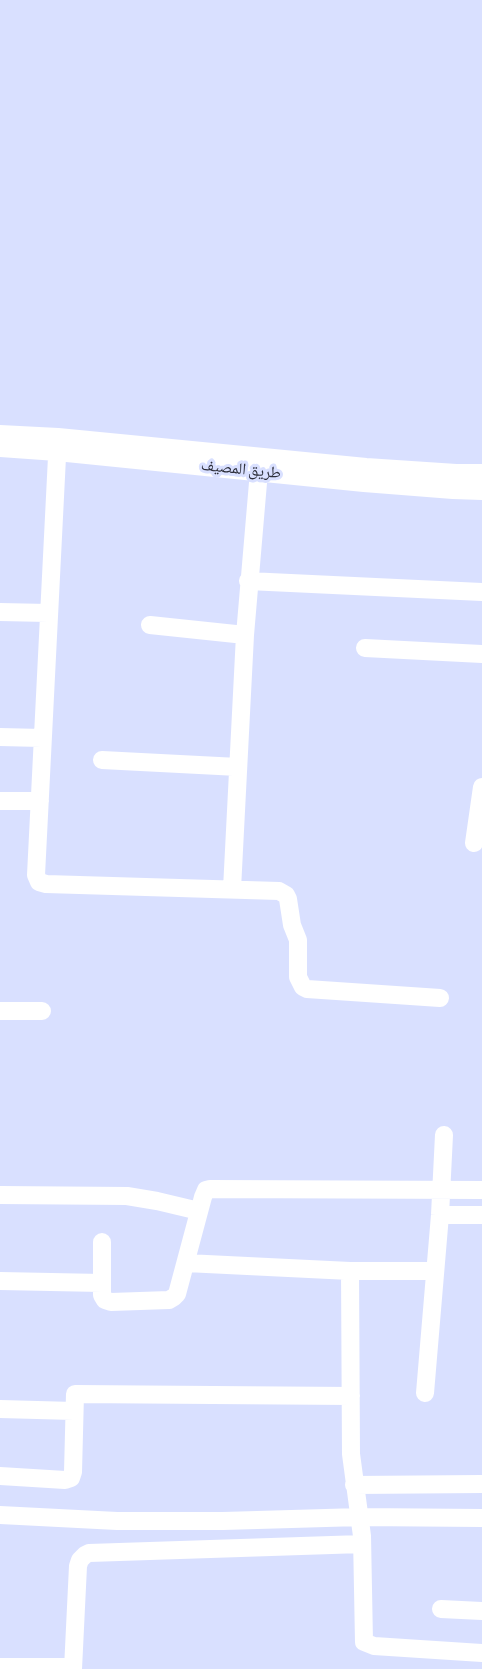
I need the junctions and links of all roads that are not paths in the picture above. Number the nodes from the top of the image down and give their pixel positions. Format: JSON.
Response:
{"nodes":[{"id":1,"x":0,"y":434,"type":"edge"},
{"id":2,"x":57,"y":444,"type":"junction"},
{"id":3,"x":0,"y":448,"type":"edge"},
{"id":4,"x":259,"y":471,"type":"junction"},
{"id":5,"x":482,"y":473,"type":"edge"},
{"id":6,"x":482,"y":491,"type":"edge"},
{"id":7,"x":248,"y":581,"type":"junction"},
{"id":8,"x":482,"y":592,"type":"edge"},
{"id":9,"x":0,"y":612,"type":"edge"},
{"id":10,"x":48,"y":613,"type":"junction"},
{"id":11,"x":150,"y":625,"type":"dead end"},
{"id":12,"x":245,"y":635,"type":"junction"},
{"id":13,"x":365,"y":648,"type":"dead end"},
{"id":14,"x":482,"y":654,"type":"edge"},
{"id":15,"x":0,"y":737,"type":"edge"},
{"id":16,"x":42,"y":738,"type":"junction"},
{"id":17,"x":102,"y":760,"type":"dead end"},
{"id":18,"x":238,"y":767,"type":"junction"},
{"id":19,"x":482,"y":787,"type":"edge"},
{"id":20,"x":0,"y":801,"type":"edge"},
{"id":21,"x":40,"y":801,"type":"junction"},
{"id":22,"x":474,"y":843,"type":"dead end"},
{"id":23,"x":232,"y":889,"type":"junction"},
{"id":24,"x":440,"y":998,"type":"dead end"},
{"id":25,"x":0,"y":1011,"type":"edge"},
{"id":26,"x":42,"y":1011,"type":"dead end"},
{"id":27,"x":444,"y":1135,"type":"dead end"},
{"id":28,"x":442,"y":1190,"type":"junction"},
{"id":29,"x":482,"y":1190,"type":"edge"},
{"id":30,"x":0,"y":1195,"type":"edge"},
{"id":31,"x":200,"y":1210,"type":"junction"},
{"id":32,"x":440,"y":1215,"type":"junction"},
{"id":33,"x":482,"y":1215,"type":"edge"},
{"id":34,"x":102,"y":1242,"type":"dead end"},
{"id":35,"x":186,"y":1263,"type":"junction"},
{"id":36,"x":350,"y":1271,"type":"junction"},
{"id":37,"x":435,"y":1271,"type":"junction"},
{"id":38,"x":0,"y":1281,"type":"edge"},
{"id":39,"x":102,"y":1283,"type":"junction"},
{"id":40,"x":424,"y":1393,"type":"dead end"},
{"id":41,"x":351,"y":1396,"type":"junction"},
{"id":42,"x":0,"y":1409,"type":"edge"},
{"id":43,"x":74,"y":1411,"type":"junction"},
{"id":44,"x":0,"y":1476,"type":"edge"},
{"id":45,"x":482,"y":1484,"type":"edge"},
{"id":46,"x":354,"y":1485,"type":"junction"},
{"id":47,"x":0,"y":1515,"type":"edge"},
{"id":48,"x":360,"y":1518,"type":"junction"},
{"id":49,"x":482,"y":1518,"type":"edge"},
{"id":50,"x":362,"y":1544,"type":"junction"},
{"id":51,"x":441,"y":1609,"type":"dead end"},
{"id":52,"x":482,"y":1611,"type":"edge"},
{"id":53,"x":482,"y":1653,"type":"edge"},
{"id":54,"x":0,"y":1667,"type":"edge"},
{"id":55,"x":73,"y":1668,"type":"edge"}],
"edges":[{"from":1,"to":2,"type":"street","name":"طريق المصيف"},
{"from":2,"to":3,"type":"street","name":"طريق المصيف"},
{"from":2,"to":4,"type":"street","name":"طريق المصيف"},
{"from":2,"to":5,"type":"street","name":"طريق المصيف"},
{"from":2,"to":10,"type":"street"},
{"from":4,"to":6,"type":"street","name":"طريق المصيف"},
{"from":4,"to":7,"type":"street"},
{"from":7,"to":8,"type":"street"},
{"from":7,"to":12,"type":"street"},
{"from":9,"to":10,"type":"street"},
{"from":10,"to":16,"type":"street"},
{"from":11,"to":12,"type":"street"},
{"from":12,"to":18,"type":"street"},
{"from":13,"to":14,"type":"street"},
{"from":15,"to":16,"type":"street"},
{"from":16,"to":21,"type":"street"},
{"from":17,"to":18,"type":"street"},
{"from":18,"to":23,"type":"street"},
{"from":19,"to":22,"type":"street"},
{"from":20,"to":21,"type":"street"},
{"from":21,"to":23,"type":"street"},
{"from":23,"to":24,"type":"street"},
{"from":25,"to":26,"type":"street"},
{"from":27,"to":28,"type":"street"},
{"from":28,"to":29,"type":"street"},
{"from":28,"to":31,"type":"street"},
{"from":28,"to":32,"type":"street"},
{"from":30,"to":31,"type":"street"},
{"from":31,"to":35,"type":"street"},
{"from":32,"to":33,"type":"street"},
{"from":32,"to":37,"type":"street"},
{"from":34,"to":39,"type":"street"},
{"from":35,"to":36,"type":"street"},
{"from":35,"to":39,"type":"street"},
{"from":36,"to":37,"type":"street"},
{"from":36,"to":41,"type":"street"},
{"from":37,"to":40,"type":"street"},
{"from":38,"to":39,"type":"street"},
{"from":41,"to":43,"type":"street"},
{"from":41,"to":46,"type":"street"},
{"from":42,"to":43,"type":"street"},
{"from":43,"to":44,"type":"street"},
{"from":45,"to":46,"type":"street"},
{"from":46,"to":48,"type":"street"},
{"from":47,"to":48,"type":"street"},
{"from":48,"to":49,"type":"street"},
{"from":48,"to":50,"type":"street"},
{"from":50,"to":53,"type":"street"},
{"from":50,"to":55,"type":"street"},
{"from":51,"to":52,"type":"street"},
{"from":54,"to":55,"type":"street"}]}
